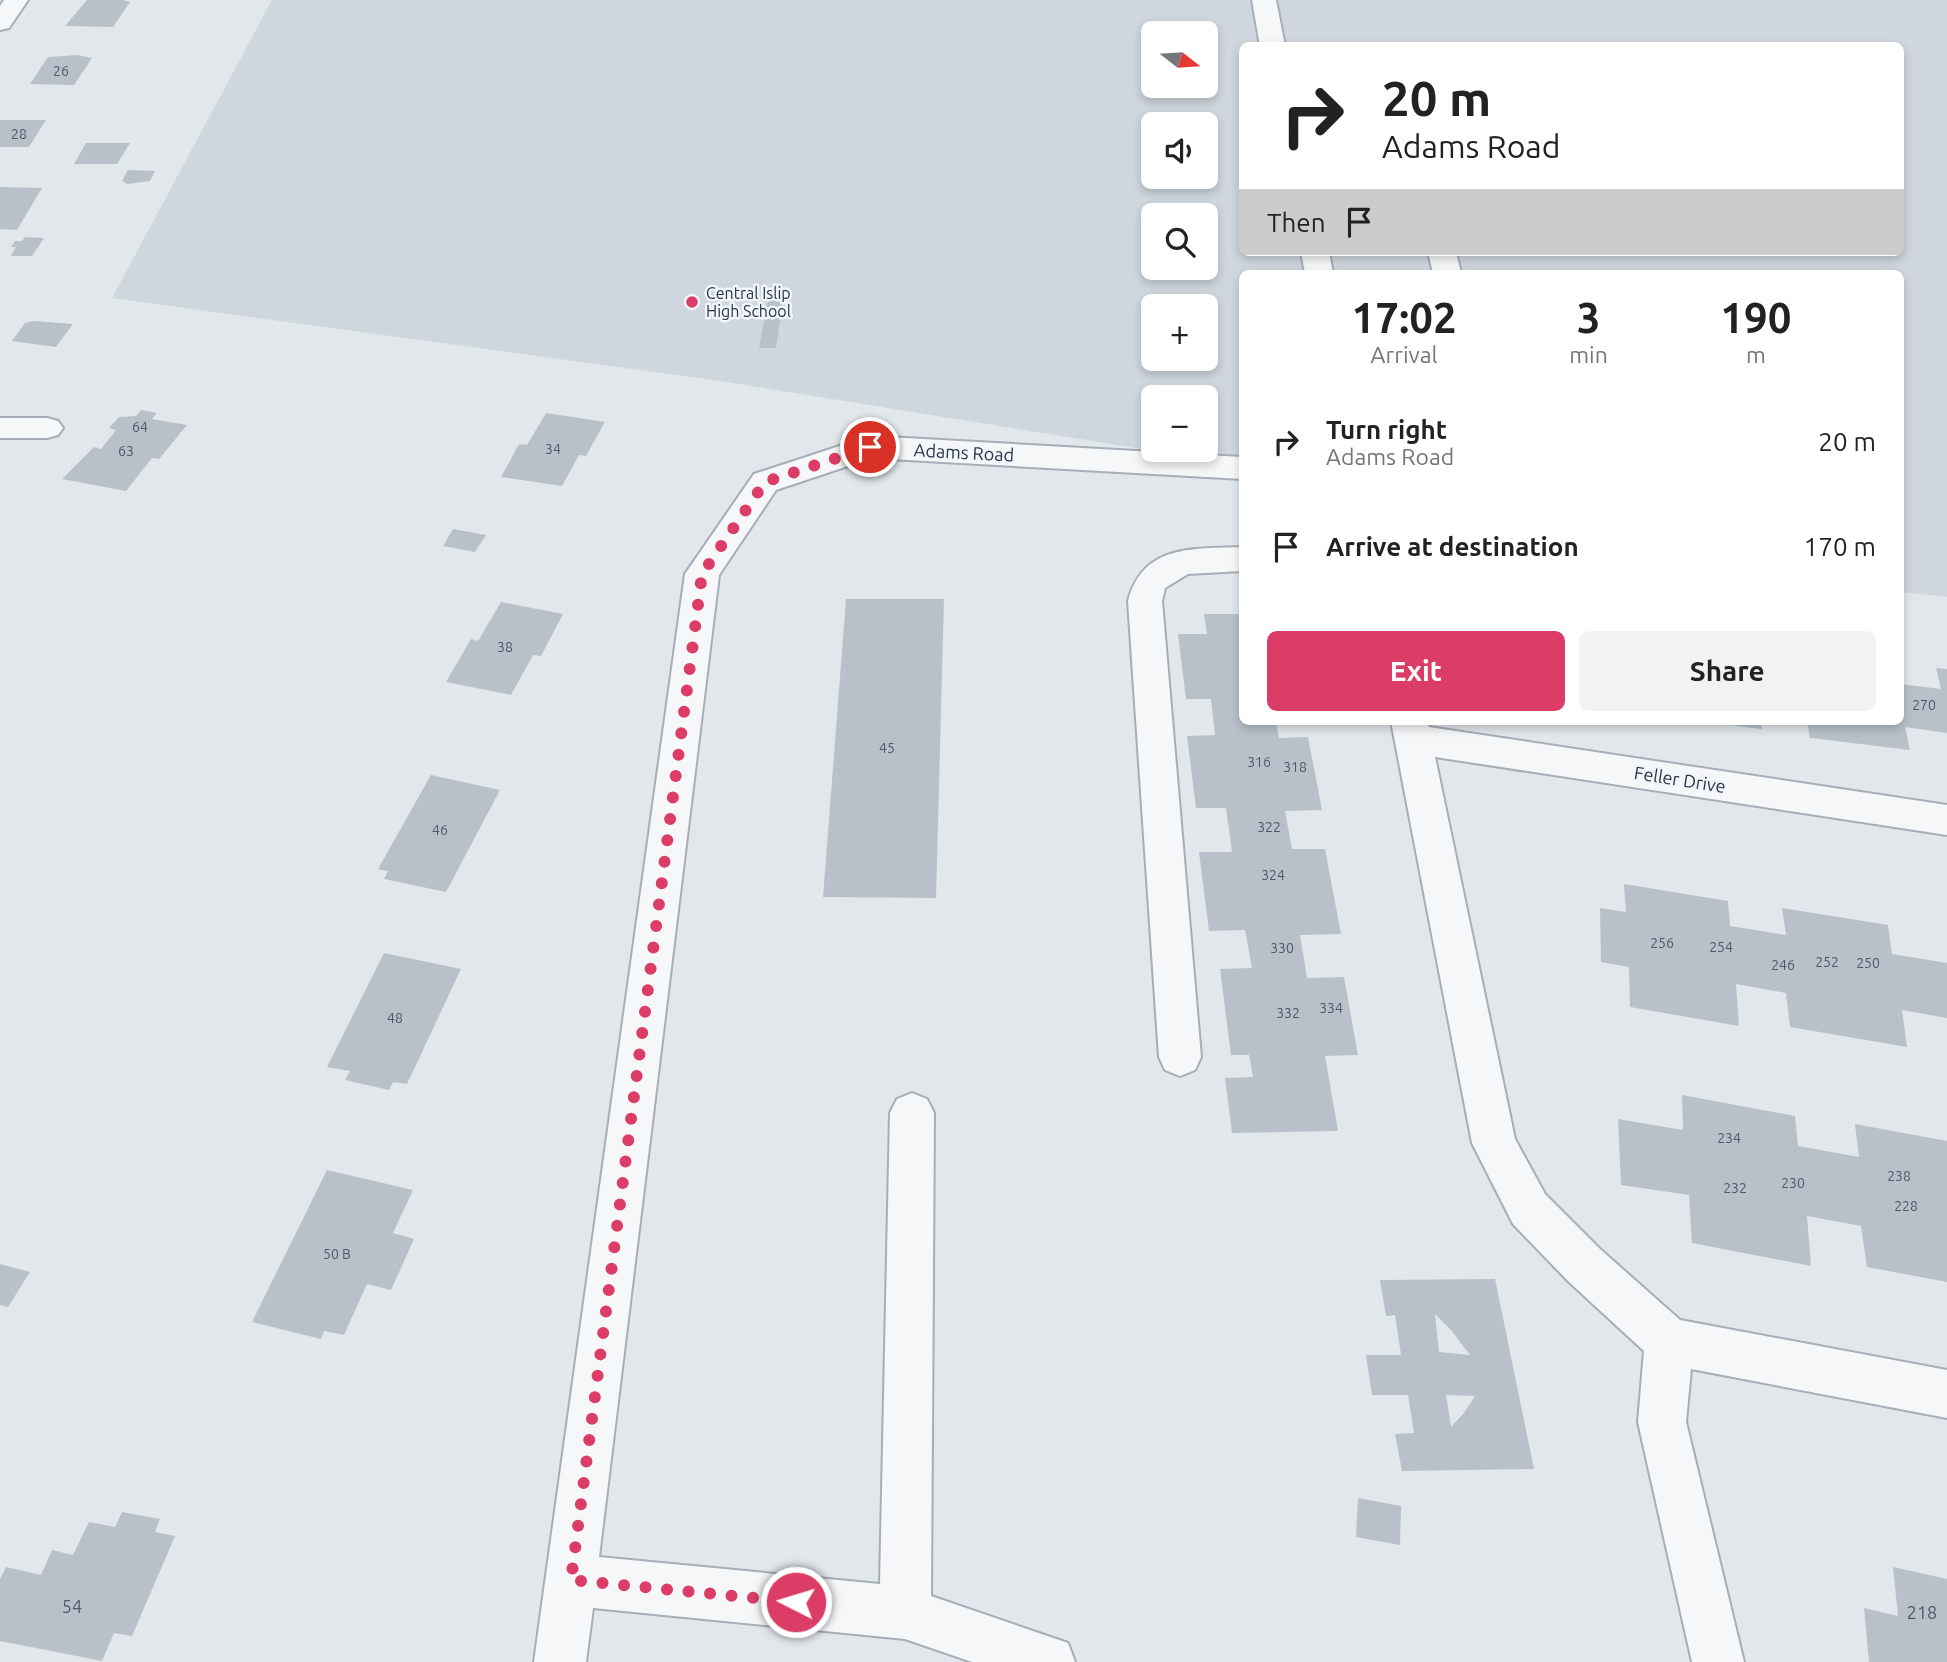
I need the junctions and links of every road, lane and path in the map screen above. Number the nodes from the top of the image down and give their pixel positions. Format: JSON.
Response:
{"nodes":[{"id":1,"x":16,"y":0,"type":"edge"},
{"id":2,"x":1264,"y":0,"type":"edge"},
{"id":3,"x":0,"y":23,"type":"edge"},
{"id":4,"x":1272,"y":42,"type":"edge"},
{"id":5,"x":0,"y":428,"type":"edge"},
{"id":6,"x":47,"y":428,"type":"dead end"},
{"id":7,"x":1239,"y":468,"type":"edge"},
{"id":8,"x":1239,"y":559,"type":"edge"},
{"id":9,"x":1411,"y":730,"type":"edge"},
{"id":10,"x":1947,"y":820,"type":"edge"},
{"id":11,"x":1180,"y":1057,"type":"dead end"},
{"id":12,"x":912,"y":1113,"type":"dead end"},
{"id":13,"x":1669,"y":1341,"type":"junction"},
{"id":14,"x":1947,"y":1394,"type":"edge"},
{"id":15,"x":571,"y":1580,"type":"junction"},
{"id":16,"x":905,"y":1612,"type":"junction"},
{"id":17,"x":560,"y":1662,"type":"edge"},
{"id":18,"x":1049,"y":1662,"type":"edge"},
{"id":19,"x":1718,"y":1662,"type":"edge"}],
"edges":[{"from":1,"to":3,"type":"street"},
{"from":2,"to":4,"type":"street"},
{"from":5,"to":6,"type":"street"},
{"from":7,"to":15,"type":"street","name":"Adams Road"},
{"from":8,"to":11,"type":"street"},
{"from":9,"to":10,"type":"street","name":"Feller Drive"},
{"from":9,"to":13,"type":"street"},
{"from":12,"to":16,"type":"street"},
{"from":13,"to":14,"type":"street"},
{"from":13,"to":19,"type":"street"},
{"from":15,"to":16,"type":"street"},
{"from":15,"to":17,"type":"street","name":"Adams Road"},
{"from":16,"to":18,"type":"street"}]}
